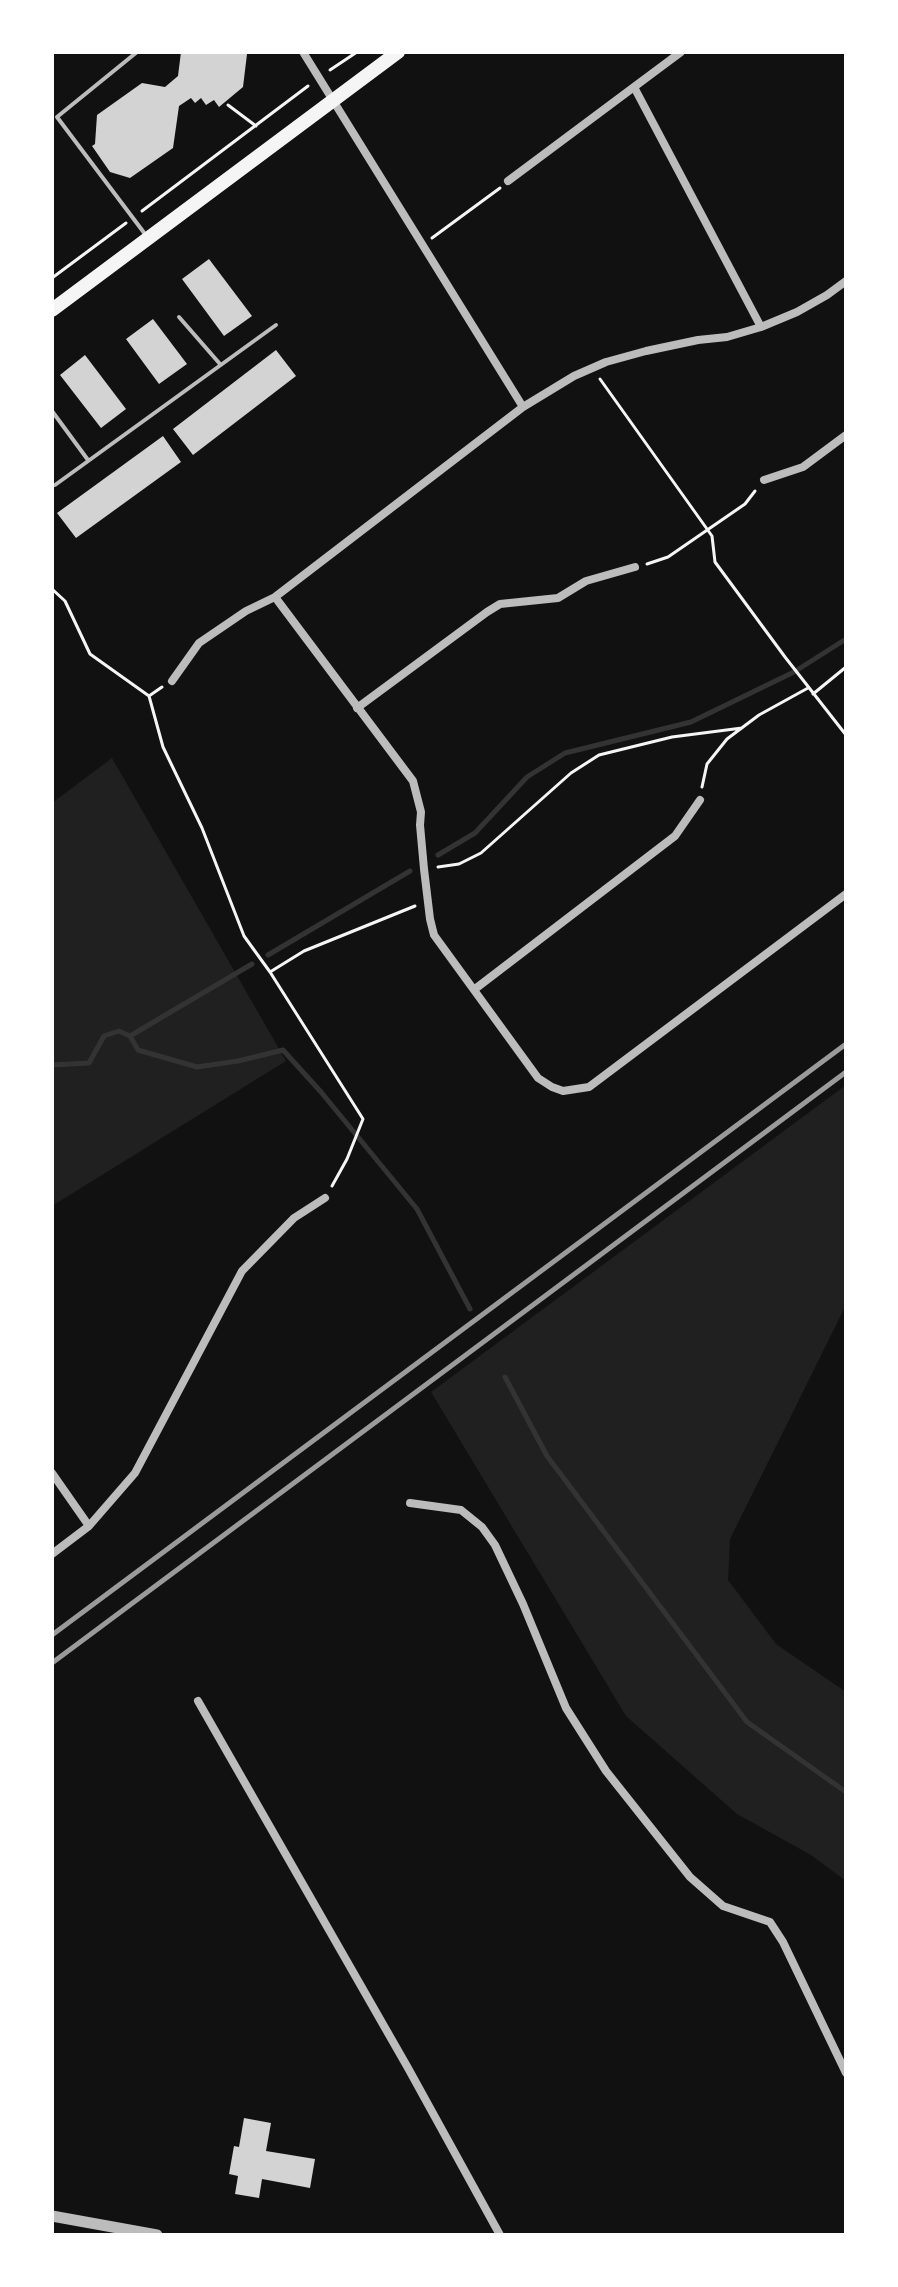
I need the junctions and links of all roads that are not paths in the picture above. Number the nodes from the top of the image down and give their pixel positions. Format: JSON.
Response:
{"nodes":[{"id":1,"x":137,"y":52,"type":"edge"},
{"id":2,"x":303,"y":52,"type":"edge"},
{"id":3,"x":398,"y":52,"type":"edge"},
{"id":4,"x":681,"y":52,"type":"edge"},
{"id":5,"x":634,"y":87,"type":"junction"},
{"id":6,"x":332,"y":100,"type":"junction"},
{"id":7,"x":508,"y":181,"type":"road end"},
{"id":8,"x":149,"y":240,"type":"junction"},
{"id":9,"x":846,"y":281,"type":"edge"},
{"id":10,"x":52,"y":310,"type":"edge"},
{"id":11,"x":179,"y":317,"type":"dead end"},
{"id":12,"x":276,"y":325,"type":"dead end"},
{"id":13,"x":761,"y":327,"type":"junction"},
{"id":14,"x":220,"y":364,"type":"junction"},
{"id":15,"x":523,"y":407,"type":"junction"},
{"id":16,"x":52,"y":411,"type":"edge"},
{"id":17,"x":846,"y":435,"type":"edge"},
{"id":18,"x":88,"y":460,"type":"junction"},
{"id":19,"x":764,"y":480,"type":"road end"},
{"id":20,"x":55,"y":485,"type":"dead end"},
{"id":21,"x":635,"y":567,"type":"road end"},
{"id":22,"x":275,"y":597,"type":"junction"},
{"id":23,"x":172,"y":681,"type":"dead end"},
{"id":24,"x":357,"y":708,"type":"junction"},
{"id":25,"x":700,"y":800,"type":"road end"},
{"id":26,"x":846,"y":894,"type":"edge"},
{"id":27,"x":475,"y":989,"type":"junction"},
{"id":28,"x":325,"y":1198,"type":"road end"},
{"id":29,"x":52,"y":1473,"type":"edge"},
{"id":30,"x":410,"y":1503,"type":"dead end"},
{"id":31,"x":89,"y":1526,"type":"junction"},
{"id":32,"x":52,"y":1554,"type":"edge"},
{"id":33,"x":198,"y":1701,"type":"dead end"},
{"id":34,"x":846,"y":2073,"type":"edge"},
{"id":35,"x":52,"y":2216,"type":"edge"},
{"id":36,"x":131,"y":2233,"type":"edge"},
{"id":37,"x":157,"y":2235,"type":"edge"},
{"id":38,"x":500,"y":2235,"type":"edge"}],
"edges":[{"from":1,"to":8,"type":"lane"},
{"from":2,"to":6,"type":"street"},
{"from":3,"to":6,"type":"main road"},
{"from":4,"to":5,"type":"street"},
{"from":5,"to":7,"type":"street"},
{"from":5,"to":13,"type":"street"},
{"from":6,"to":8,"type":"main road"},
{"from":6,"to":15,"type":"street"},
{"from":8,"to":10,"type":"main road"},
{"from":9,"to":13,"type":"street"},
{"from":11,"to":14,"type":"lane"},
{"from":12,"to":14,"type":"lane"},
{"from":13,"to":15,"type":"street"},
{"from":14,"to":18,"type":"lane"},
{"from":15,"to":22,"type":"street"},
{"from":16,"to":18,"type":"lane"},
{"from":17,"to":19,"type":"street"},
{"from":18,"to":20,"type":"lane"},
{"from":21,"to":24,"type":"street"},
{"from":22,"to":23,"type":"street"},
{"from":22,"to":24,"type":"street"},
{"from":24,"to":27,"type":"street"},
{"from":25,"to":27,"type":"street"},
{"from":26,"to":27,"type":"street"},
{"from":28,"to":31,"type":"street"},
{"from":29,"to":31,"type":"street"},
{"from":30,"to":34,"type":"street"},
{"from":31,"to":32,"type":"street"},
{"from":33,"to":38,"type":"street"},
{"from":35,"to":36,"type":"street"},
{"from":36,"to":37,"type":"street"}]}
